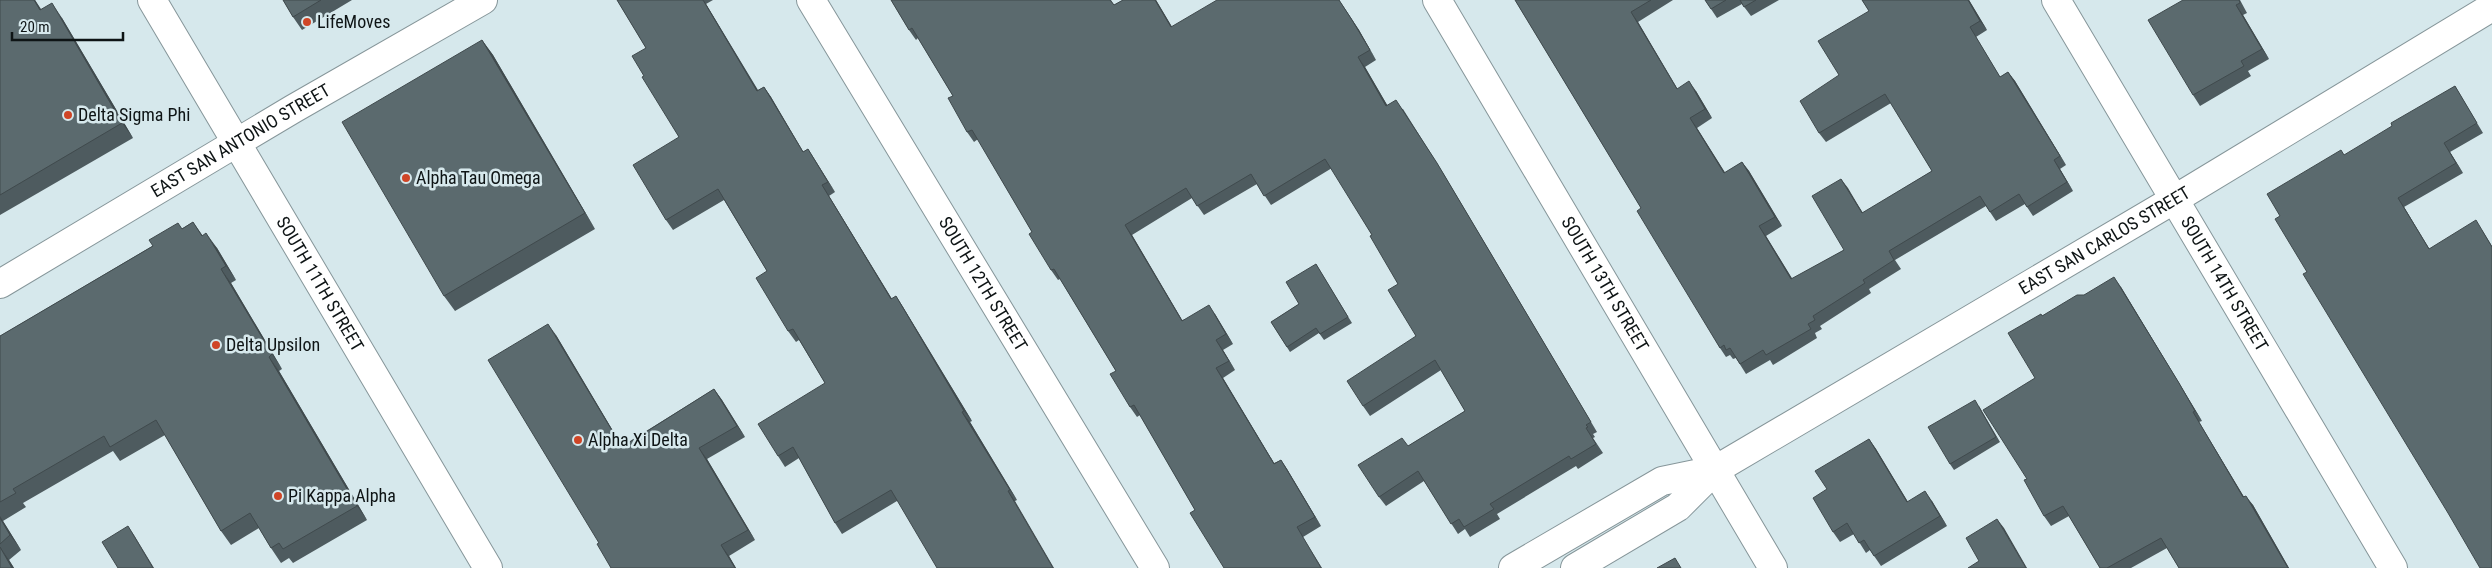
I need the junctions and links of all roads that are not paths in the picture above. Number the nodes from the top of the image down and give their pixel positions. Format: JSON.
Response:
{"nodes":[{"id":1,"x":152,"y":0,"type":"edge"},
{"id":2,"x":483,"y":0,"type":"edge"},
{"id":3,"x":811,"y":0,"type":"edge"},
{"id":4,"x":1437,"y":0,"type":"edge"},
{"id":5,"x":2056,"y":0,"type":"edge"},
{"id":6,"x":2492,"y":7,"type":"edge"},
{"id":7,"x":238,"y":142,"type":"junction"},
{"id":8,"x":2175,"y":199,"type":"junction"},
{"id":9,"x":0,"y":284,"type":"edge"},
{"id":10,"x":1715,"y":470,"type":"junction"},
{"id":11,"x":488,"y":568,"type":"edge"},
{"id":12,"x":1155,"y":568,"type":"edge"},
{"id":13,"x":1514,"y":568,"type":"edge"},
{"id":14,"x":1575,"y":568,"type":"edge"},
{"id":15,"x":1773,"y":568,"type":"edge"},
{"id":16,"x":2393,"y":568,"type":"edge"}],
"edges":[{"from":1,"to":7,"type":"street","name":"SOUTH 11TH STREET"},
{"from":2,"to":7,"type":"street","name":"EAST SAN ANTONIO STREET"},
{"from":3,"to":12,"type":"street","name":"SOUTH 12TH STREET"},
{"from":4,"to":10,"type":"street","name":"SOUTH 13TH STREET"},
{"from":5,"to":8,"type":"street","name":"SOUTH 14TH STREET"},
{"from":6,"to":8,"type":"street","name":"EAST SAN CARLOS STREET"},
{"from":7,"to":9,"type":"street","name":"EAST SAN ANTONIO STREET"},
{"from":7,"to":11,"type":"street","name":"SOUTH 11TH STREET"},
{"from":8,"to":10,"type":"street","name":"EAST SAN CARLOS STREET"},
{"from":8,"to":16,"type":"street","name":"SOUTH 14TH STREET"},
{"from":10,"to":13,"type":"street","name":"EAST SAN CARLOS STREET"},
{"from":10,"to":14,"type":"street","name":"EAST SAN CARLOS STREET"},
{"from":10,"to":15,"type":"street","name":"SOUTH 13TH STREET"}]}
